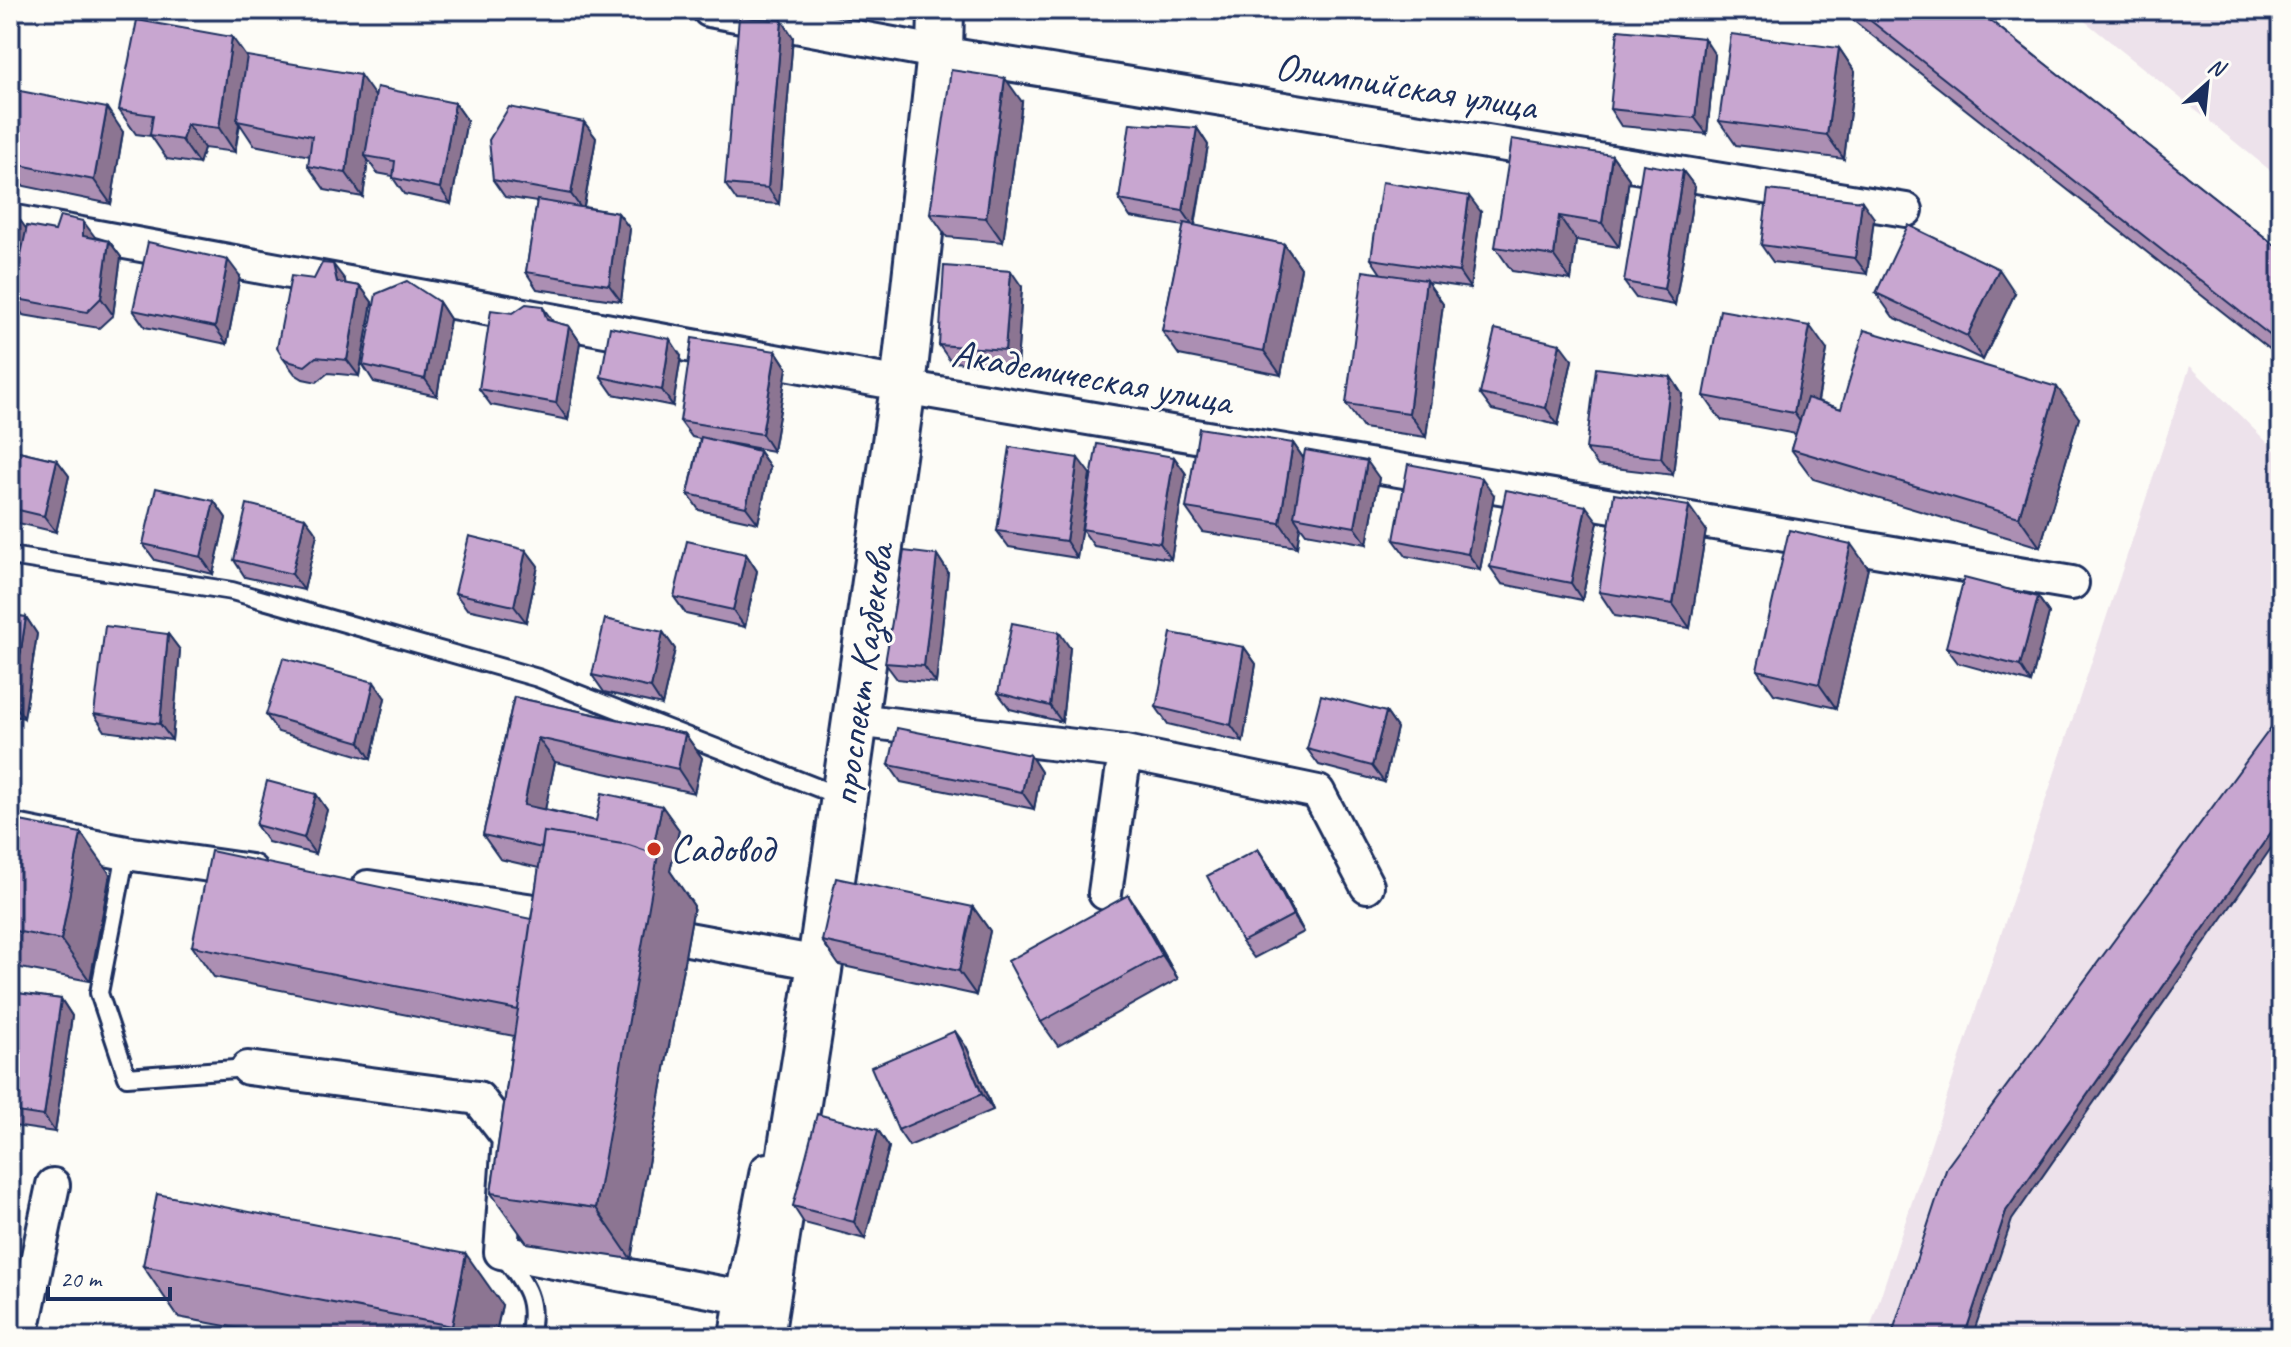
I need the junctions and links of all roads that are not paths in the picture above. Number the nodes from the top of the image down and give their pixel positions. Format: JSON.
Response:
{"nodes":[{"id":1,"x":709,"y":10,"type":"edge"},
{"id":2,"x":920,"y":10,"type":"edge"},
{"id":3,"x":941,"y":10,"type":"edge"},
{"id":4,"x":930,"y":51,"type":"junction"},
{"id":5,"x":1906,"y":210,"type":"dead end"},
{"id":6,"x":10,"y":221,"type":"edge"},
{"id":7,"x":893,"y":384,"type":"junction"},
{"id":8,"x":10,"y":556,"type":"edge"},
{"id":9,"x":2072,"y":583,"type":"dead end"},
{"id":10,"x":856,"y":720,"type":"junction"},
{"id":11,"x":1125,"y":752,"type":"junction"},
{"id":12,"x":826,"y":791,"type":"junction"},
{"id":13,"x":10,"y":830,"type":"edge"},
{"id":14,"x":126,"y":853,"type":"junction"},
{"id":15,"x":281,"y":875,"type":"edge"},
{"id":16,"x":342,"y":884,"type":"edge"},
{"id":17,"x":1367,"y":886,"type":"dead end"},
{"id":18,"x":1105,"y":893,"type":"dead end"},
{"id":19,"x":575,"y":917,"type":"edge"},
{"id":20,"x":688,"y":939,"type":"dead end"},
{"id":21,"x":802,"y":960,"type":"junction"},
{"id":22,"x":248,"y":1068,"type":"joint"},
{"id":23,"x":53,"y":1185,"type":"dead end"},
{"id":24,"x":501,"y":1252,"type":"junction"},
{"id":25,"x":742,"y":1297,"type":"junction"},
{"id":26,"x":21,"y":1337,"type":"edge"},
{"id":27,"x":529,"y":1337,"type":"edge"},
{"id":28,"x":736,"y":1337,"type":"edge"},
{"id":29,"x":761,"y":1337,"type":"edge"}],
"edges":[{"from":1,"to":4,"type":"street","name":"Олимпийская улица"},
{"from":2,"to":4,"type":"street"},
{"from":3,"to":4,"type":"highway","name":"проспект Казбекова"},
{"from":4,"to":5,"type":"street","name":"Олимпийская улица"},
{"from":4,"to":7,"type":"highway","name":"проспект Казбекова"},
{"from":6,"to":7,"type":"street","name":"Академическая улица"},
{"from":7,"to":9,"type":"street","name":"Академическая улица"},
{"from":7,"to":10,"type":"highway","name":"проспект Казбекова"},
{"from":7,"to":12,"type":"street"},
{"from":8,"to":12,"type":"lane"},
{"from":10,"to":11,"type":"street"},
{"from":10,"to":29,"type":"highway","name":"проспект Казбекова"},
{"from":11,"to":17,"type":"street"},
{"from":11,"to":18,"type":"street"},
{"from":12,"to":21,"type":"street"},
{"from":13,"to":14,"type":"street"},
{"from":14,"to":15,"type":"street"},
{"from":14,"to":22,"type":"lane"},
{"from":16,"to":19,"type":"street"},
{"from":20,"to":21,"type":"street"},
{"from":21,"to":25,"type":"street"},
{"from":22,"to":24,"type":"street"},
{"from":23,"to":26,"type":"street"},
{"from":24,"to":25,"type":"street"},
{"from":24,"to":27,"type":"lane"},
{"from":25,"to":28,"type":"street"}]}
